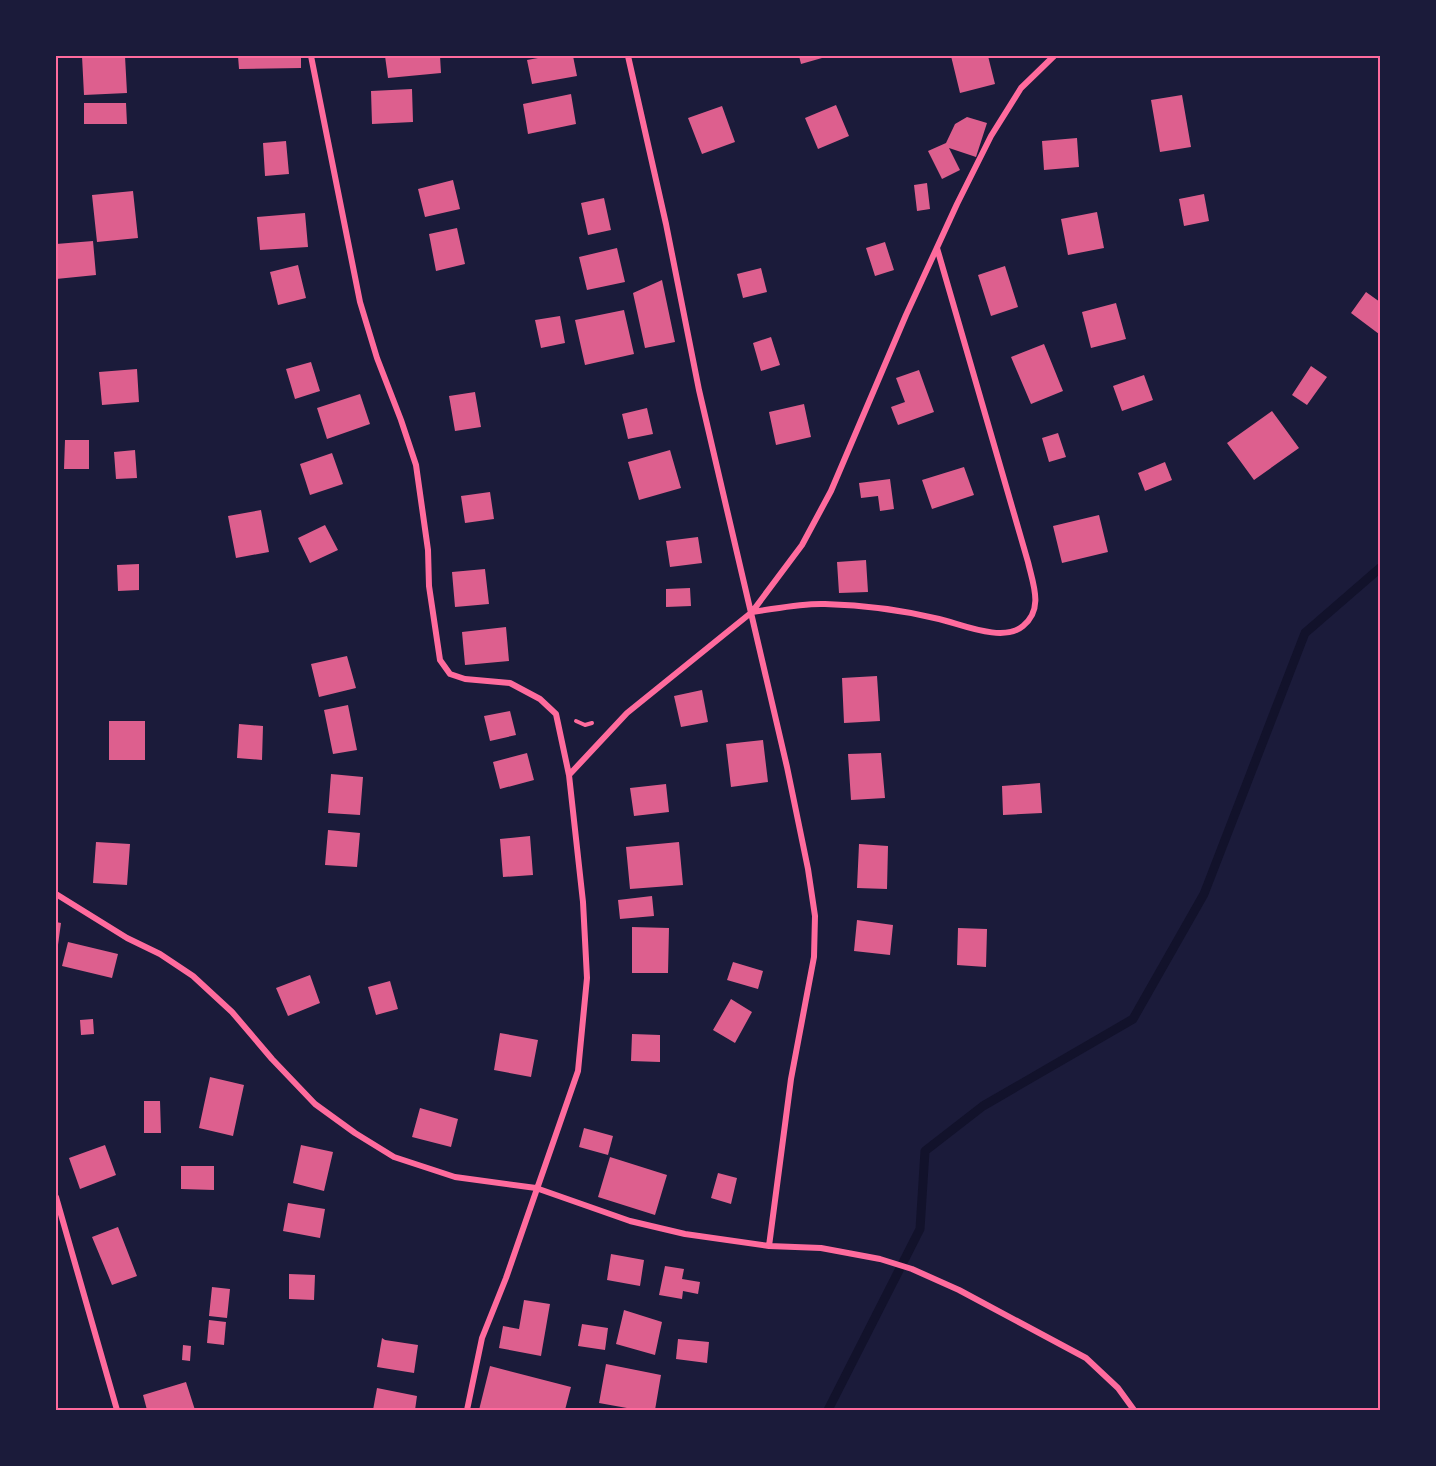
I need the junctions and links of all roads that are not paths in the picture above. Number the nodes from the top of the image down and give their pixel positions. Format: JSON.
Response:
{"nodes":[{"id":1,"x":311,"y":56,"type":"edge"},
{"id":2,"x":628,"y":56,"type":"edge"},
{"id":3,"x":1054,"y":56,"type":"edge"},
{"id":4,"x":937,"y":248,"type":"junction"},
{"id":5,"x":752,"y":612,"type":"junction"},
{"id":6,"x":569,"y":775,"type":"junction"},
{"id":7,"x":56,"y":894,"type":"edge"},
{"id":8,"x":536,"y":1188,"type":"junction"},
{"id":9,"x":56,"y":1197,"type":"edge"},
{"id":10,"x":769,"y":1246,"type":"junction"},
{"id":11,"x":117,"y":1410,"type":"edge"},
{"id":12,"x":467,"y":1410,"type":"edge"},
{"id":13,"x":1134,"y":1410,"type":"edge"}],
"edges":[{"from":1,"to":6,"type":"street"},
{"from":2,"to":5,"type":"street"},
{"from":3,"to":4,"type":"street"},
{"from":4,"to":5,"type":"street"},
{"from":4,"to":5,"type":"street"},
{"from":5,"to":6,"type":"street"},
{"from":5,"to":10,"type":"street"},
{"from":6,"to":8,"type":"street"},
{"from":7,"to":8,"type":"street"},
{"from":8,"to":10,"type":"street"},
{"from":8,"to":12,"type":"street"},
{"from":9,"to":11,"type":"street"},
{"from":10,"to":13,"type":"street"}]}
